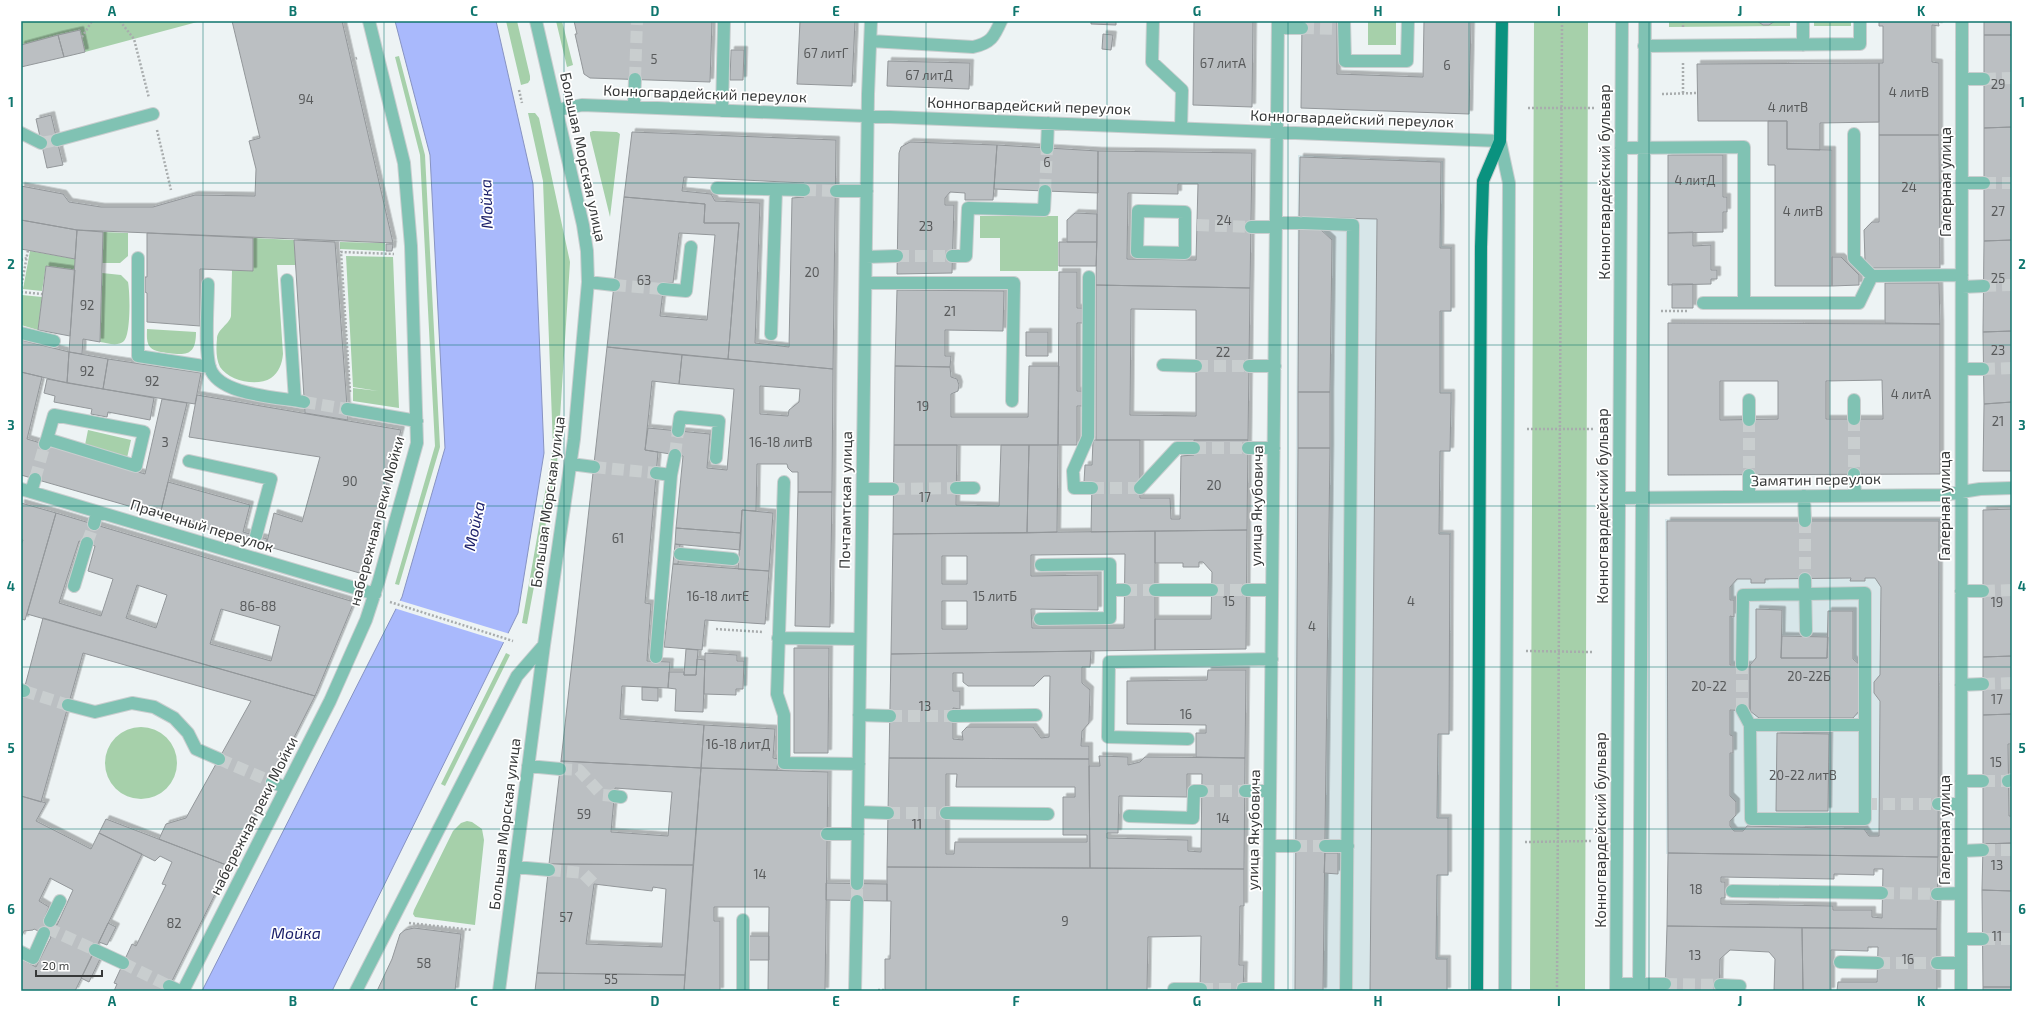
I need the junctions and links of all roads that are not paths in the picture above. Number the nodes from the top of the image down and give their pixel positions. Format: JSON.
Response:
{"nodes":[{"id":1,"x":368,"y":21,"type":"edge"},
{"id":2,"x":536,"y":21,"type":"edge"},
{"id":3,"x":724,"y":21,"type":"edge"},
{"id":4,"x":872,"y":21,"type":"edge"},
{"id":5,"x":1001,"y":21,"type":"edge"},
{"id":6,"x":1153,"y":21,"type":"edge"},
{"id":7,"x":1408,"y":21,"type":"edge"},
{"id":8,"x":1502,"y":21,"type":"edge"},
{"id":9,"x":1622,"y":21,"type":"edge"},
{"id":10,"x":1645,"y":21,"type":"edge"},
{"id":11,"x":1803,"y":21,"type":"edge"},
{"id":12,"x":1860,"y":21,"type":"edge"},
{"id":13,"x":1962,"y":21,"type":"edge"},
{"id":14,"x":1278,"y":24,"type":"edge"},
{"id":15,"x":1342,"y":26,"type":"edge"},
{"id":16,"x":1302,"y":28,"type":"tunnel mouth"},
{"id":17,"x":870,"y":41,"type":"junction"},
{"id":18,"x":1803,"y":45,"type":"junction"},
{"id":19,"x":1644,"y":46,"type":"junction"},
{"id":20,"x":635,"y":79,"type":"tunnel mouth"},
{"id":21,"x":1962,"y":79,"type":"junction"},
{"id":22,"x":1984,"y":79,"type":"tunnel mouth"},
{"id":23,"x":634,"y":107,"type":"junction"},
{"id":24,"x":557,"y":110,"type":"junction"},
{"id":25,"x":722,"y":111,"type":"junction"},
{"id":26,"x":153,"y":114,"type":"dead end"},
{"id":27,"x":868,"y":116,"type":"junction"},
{"id":28,"x":1048,"y":123,"type":"junction"},
{"id":29,"x":1181,"y":128,"type":"junction"},
{"id":30,"x":1278,"y":132,"type":"junction"},
{"id":31,"x":21,"y":133,"type":"edge"},
{"id":32,"x":1854,"y":134,"type":"dead end"},
{"id":33,"x":57,"y":140,"type":"tunnel mouth"},
{"id":34,"x":1500,"y":141,"type":"junction"},
{"id":35,"x":41,"y":143,"type":"tunnel mouth"},
{"id":36,"x":1047,"y":148,"type":"tunnel mouth"},
{"id":37,"x":1621,"y":148,"type":"junction"},
{"id":38,"x":1644,"y":148,"type":"junction"},
{"id":39,"x":1984,"y":183,"type":"tunnel mouth"},
{"id":40,"x":1962,"y":184,"type":"junction"},
{"id":41,"x":717,"y":188,"type":"dead end"},
{"id":42,"x":776,"y":190,"type":"junction"},
{"id":43,"x":804,"y":190,"type":"tunnel mouth"},
{"id":44,"x":867,"y":190,"type":"junction"},
{"id":45,"x":836,"y":191,"type":"tunnel mouth"},
{"id":46,"x":1045,"y":191,"type":"tunnel mouth"},
{"id":47,"x":1191,"y":225,"type":"joint"},
{"id":48,"x":1276,"y":225,"type":"junction"},
{"id":49,"x":1251,"y":226,"type":"tunnel mouth"},
{"id":50,"x":691,"y":246,"type":"dead end"},
{"id":51,"x":866,"y":256,"type":"junction"},
{"id":52,"x":897,"y":256,"type":"tunnel mouth"},
{"id":53,"x":952,"y":256,"type":"tunnel mouth"},
{"id":54,"x":138,"y":258,"type":"dead end"},
{"id":55,"x":1872,"y":276,"type":"junction"},
{"id":56,"x":1089,"y":278,"type":"dead end"},
{"id":57,"x":287,"y":280,"type":"dead end"},
{"id":58,"x":1962,"y":281,"type":"junction"},
{"id":59,"x":588,"y":282,"type":"junction"},
{"id":60,"x":866,"y":283,"type":"junction"},
{"id":61,"x":208,"y":284,"type":"dead end"},
{"id":62,"x":614,"y":284,"type":"tunnel mouth"},
{"id":63,"x":1984,"y":286,"type":"tunnel mouth"},
{"id":64,"x":663,"y":289,"type":"tunnel mouth"},
{"id":65,"x":1703,"y":303,"type":"dead end"},
{"id":66,"x":1744,"y":303,"type":"junction"},
{"id":67,"x":21,"y":332,"type":"edge"},
{"id":68,"x":771,"y":334,"type":"dead end"},
{"id":69,"x":54,"y":341,"type":"dead end"},
{"id":70,"x":1163,"y":366,"type":"dead end"},
{"id":71,"x":1196,"y":366,"type":"tunnel mouth"},
{"id":72,"x":1249,"y":366,"type":"tunnel mouth"},
{"id":73,"x":1275,"y":366,"type":"junction"},
{"id":74,"x":210,"y":367,"type":"junction"},
{"id":75,"x":1962,"y":369,"type":"junction"},
{"id":76,"x":1983,"y":369,"type":"tunnel mouth"},
{"id":77,"x":1749,"y":400,"type":"dead end"},
{"id":78,"x":1854,"y":400,"type":"dead end"},
{"id":79,"x":1012,"y":401,"type":"dead end"},
{"id":80,"x":349,"y":409,"type":"tunnel mouth"},
{"id":81,"x":1854,"y":419,"type":"tunnel mouth"},
{"id":82,"x":1749,"y":420,"type":"tunnel mouth"},
{"id":83,"x":417,"y":421,"type":"junction"},
{"id":84,"x":678,"y":431,"type":"tunnel mouth"},
{"id":85,"x":46,"y":442,"type":"joint"},
{"id":86,"x":1194,"y":448,"type":"tunnel mouth"},
{"id":87,"x":1248,"y":448,"type":"tunnel mouth"},
{"id":88,"x":1274,"y":448,"type":"junction"},
{"id":89,"x":675,"y":455,"type":"tunnel mouth"},
{"id":90,"x":716,"y":458,"type":"dead end"},
{"id":91,"x":189,"y":461,"type":"dead end"},
{"id":92,"x":571,"y":464,"type":"junction"},
{"id":93,"x":594,"y":467,"type":"tunnel mouth"},
{"id":94,"x":656,"y":474,"type":"tunnel mouth"},
{"id":95,"x":1854,"y":474,"type":"tunnel mouth"},
{"id":96,"x":671,"y":475,"type":"junction"},
{"id":97,"x":1749,"y":475,"type":"tunnel mouth"},
{"id":98,"x":35,"y":479,"type":"tunnel mouth"},
{"id":99,"x":784,"y":482,"type":"dead end"},
{"id":100,"x":862,"y":488,"type":"junction"},
{"id":101,"x":893,"y":488,"type":"tunnel mouth"},
{"id":102,"x":956,"y":488,"type":"tunnel mouth"},
{"id":103,"x":974,"y":488,"type":"dead end"},
{"id":104,"x":1092,"y":488,"type":"tunnel mouth"},
{"id":105,"x":1140,"y":488,"type":"dead end"},
{"id":106,"x":2012,"y":488,"type":"edge"},
{"id":107,"x":26,"y":490,"type":"edge"},
{"id":108,"x":1962,"y":492,"type":"junction"},
{"id":109,"x":1855,"y":495,"type":"junction"},
{"id":110,"x":1749,"y":496,"type":"junction"},
{"id":111,"x":1804,"y":496,"type":"junction"},
{"id":112,"x":1619,"y":498,"type":"junction"},
{"id":113,"x":1642,"y":498,"type":"junction"},
{"id":114,"x":97,"y":512,"type":"junction"},
{"id":115,"x":1805,"y":521,"type":"tunnel mouth"},
{"id":116,"x":94,"y":524,"type":"tunnel mouth"},
{"id":117,"x":87,"y":543,"type":"tunnel mouth"},
{"id":118,"x":672,"y":554,"type":"junction"},
{"id":119,"x":251,"y":557,"type":"junction"},
{"id":120,"x":733,"y":558,"type":"dead end"},
{"id":121,"x":1041,"y":565,"type":"dead end"},
{"id":122,"x":1805,"y":579,"type":"tunnel mouth"},
{"id":123,"x":74,"y":586,"type":"dead end"},
{"id":124,"x":1110,"y":590,"type":"junction"},
{"id":125,"x":1125,"y":590,"type":"tunnel mouth"},
{"id":126,"x":1155,"y":590,"type":"tunnel mouth"},
{"id":127,"x":1212,"y":590,"type":"tunnel mouth"},
{"id":128,"x":1247,"y":590,"type":"tunnel mouth"},
{"id":129,"x":1272,"y":590,"type":"junction"},
{"id":130,"x":1961,"y":591,"type":"junction"},
{"id":131,"x":1983,"y":591,"type":"tunnel mouth"},
{"id":132,"x":375,"y":594,"type":"junction"},
{"id":133,"x":1805,"y":594,"type":"junction"},
{"id":134,"x":1040,"y":619,"type":"dead end"},
{"id":135,"x":1806,"y":632,"type":"dead end"},
{"id":136,"x":778,"y":638,"type":"junction"},
{"id":137,"x":860,"y":639,"type":"junction"},
{"id":138,"x":544,"y":645,"type":"junction"},
{"id":139,"x":656,"y":657,"type":"dead end"},
{"id":140,"x":1272,"y":659,"type":"junction"},
{"id":141,"x":1742,"y":665,"type":"tunnel mouth"},
{"id":142,"x":1983,"y":684,"type":"tunnel mouth"},
{"id":143,"x":1961,"y":685,"type":"junction"},
{"id":144,"x":68,"y":705,"type":"tunnel mouth"},
{"id":145,"x":1742,"y":710,"type":"tunnel mouth"},
{"id":146,"x":859,"y":715,"type":"junction"},
{"id":147,"x":1036,"y":715,"type":"dead end"},
{"id":148,"x":890,"y":716,"type":"tunnel mouth"},
{"id":149,"x":954,"y":716,"type":"tunnel mouth"},
{"id":150,"x":1750,"y":725,"type":"junction"},
{"id":151,"x":1864,"y":725,"type":"junction"},
{"id":152,"x":1188,"y":739,"type":"dead end"},
{"id":153,"x":219,"y":759,"type":"tunnel mouth"},
{"id":154,"x":859,"y":764,"type":"junction"},
{"id":155,"x":528,"y":766,"type":"junction"},
{"id":156,"x":560,"y":768,"type":"tunnel mouth"},
{"id":157,"x":1961,"y":781,"type":"junction"},
{"id":158,"x":1983,"y":781,"type":"tunnel mouth"},
{"id":159,"x":272,"y":782,"type":"tunnel mouth"},
{"id":160,"x":286,"y":788,"type":"junction"},
{"id":161,"x":1202,"y":791,"type":"dead end"},
{"id":162,"x":1245,"y":791,"type":"tunnel mouth"},
{"id":163,"x":1270,"y":791,"type":"junction"},
{"id":164,"x":1938,"y":804,"type":"tunnel mouth"},
{"id":165,"x":1961,"y":804,"type":"junction"},
{"id":166,"x":858,"y":812,"type":"junction"},
{"id":167,"x":888,"y":812,"type":"tunnel mouth"},
{"id":168,"x":946,"y":813,"type":"tunnel mouth"},
{"id":169,"x":1048,"y":814,"type":"dead end"},
{"id":170,"x":1129,"y":816,"type":"dead end"},
{"id":171,"x":827,"y":834,"type":"dead end"},
{"id":172,"x":858,"y":834,"type":"junction"},
{"id":173,"x":1270,"y":846,"type":"junction"},
{"id":174,"x":1295,"y":846,"type":"tunnel mouth"},
{"id":175,"x":1325,"y":846,"type":"tunnel mouth"},
{"id":176,"x":1348,"y":846,"type":"junction"},
{"id":177,"x":1983,"y":850,"type":"tunnel mouth"},
{"id":178,"x":1961,"y":851,"type":"junction"},
{"id":179,"x":515,"y":867,"type":"junction"},
{"id":180,"x":549,"y":870,"type":"tunnel mouth"},
{"id":181,"x":857,"y":884,"type":"tunnel mouth"},
{"id":182,"x":1732,"y":891,"type":"dead end"},
{"id":183,"x":1882,"y":893,"type":"tunnel mouth"},
{"id":184,"x":1961,"y":893,"type":"junction"},
{"id":185,"x":1938,"y":894,"type":"tunnel mouth"},
{"id":186,"x":60,"y":901,"type":"dead end"},
{"id":187,"x":857,"y":901,"type":"tunnel mouth"},
{"id":188,"x":743,"y":920,"type":"dead end"},
{"id":189,"x":50,"y":922,"type":"dead end"},
{"id":190,"x":44,"y":934,"type":"dead end"},
{"id":191,"x":1961,"y":939,"type":"junction"},
{"id":192,"x":1983,"y":939,"type":"tunnel mouth"},
{"id":193,"x":95,"y":950,"type":"tunnel mouth"},
{"id":194,"x":21,"y":952,"type":"edge"},
{"id":195,"x":1840,"y":962,"type":"dead end"},
{"id":196,"x":123,"y":963,"type":"tunnel mouth"},
{"id":197,"x":1878,"y":963,"type":"tunnel mouth"},
{"id":198,"x":1937,"y":963,"type":"tunnel mouth"},
{"id":199,"x":1961,"y":963,"type":"junction"},
{"id":200,"x":1665,"y":984,"type":"tunnel mouth"},
{"id":201,"x":1720,"y":985,"type":"tunnel mouth"},
{"id":202,"x":1740,"y":986,"type":"dead end"},
{"id":203,"x":1616,"y":988,"type":"edge"},
{"id":204,"x":1639,"y":988,"type":"edge"},
{"id":205,"x":178,"y":989,"type":"edge"},
{"id":206,"x":1174,"y":989,"type":"dead end"},
{"id":207,"x":1200,"y":989,"type":"dead end"},
{"id":208,"x":1243,"y":989,"type":"dead end"},
{"id":209,"x":1268,"y":990,"type":"edge"},
{"id":210,"x":356,"y":991,"type":"edge"},
{"id":211,"x":499,"y":991,"type":"edge"},
{"id":212,"x":742,"y":991,"type":"edge"},
{"id":213,"x":855,"y":991,"type":"edge"},
{"id":214,"x":1346,"y":991,"type":"edge"},
{"id":215,"x":1477,"y":991,"type":"edge"},
{"id":216,"x":1505,"y":991,"type":"edge"},
{"id":217,"x":1961,"y":991,"type":"edge"}],
"edges":[{"from":1,"to":83,"type":"street","name":"набережная реки Мойки"},
{"from":2,"to":24,"type":"street","name":"Большая Морская улица"},
{"from":3,"to":25,"type":"street"},
{"from":4,"to":17,"type":"street","name":"Почтамтская улица"},
{"from":5,"to":17,"type":"street"},
{"from":6,"to":29,"type":"street"},
{"from":7,"to":15,"type":"street"},
{"from":8,"to":34,"type":"main road"},
{"from":9,"to":37,"type":"street","name":"Конногвардейский бульвар"},
{"from":10,"to":19,"type":"street"},
{"from":11,"to":18,"type":"street"},
{"from":12,"to":18,"type":"street"},
{"from":13,"to":21,"type":"street","name":"Галерная улица"},
{"from":14,"to":16,"type":"street"},
{"from":14,"to":30,"type":"street","name":"улица Якубовича"},
{"from":17,"to":27,"type":"street","name":"Почтамтская улица"},
{"from":18,"to":19,"type":"street"},
{"from":19,"to":38,"type":"street"},
{"from":20,"to":23,"type":"street"},
{"from":21,"to":22,"type":"street"},
{"from":21,"to":40,"type":"street","name":"Галерная улица"},
{"from":23,"to":24,"type":"street","name":"Конногвардейский переулок"},
{"from":23,"to":25,"type":"street","name":"Конногвардейский переулок"},
{"from":24,"to":59,"type":"street","name":"Большая Морская улица"},
{"from":25,"to":27,"type":"street","name":"Конногвардейский переулок"},
{"from":26,"to":33,"type":"street"},
{"from":27,"to":28,"type":"street","name":"Конногвардейский переулок"},
{"from":27,"to":44,"type":"street","name":"Почтамтская улица"},
{"from":28,"to":29,"type":"street","name":"Конногвардейский переулок"},
{"from":28,"to":36,"type":"street"},
{"from":29,"to":30,"type":"street","name":"Конногвардейский переулок"},
{"from":30,"to":34,"type":"street","name":"Конногвардейский переулок"},
{"from":30,"to":48,"type":"street","name":"улица Якубовича"},
{"from":31,"to":35,"type":"street"},
{"from":32,"to":55,"type":"street"},
{"from":34,"to":215,"type":"main road"},
{"from":34,"to":216,"type":"street"},
{"from":37,"to":38,"type":"street"},
{"from":37,"to":112,"type":"street","name":"Конногвардейский бульвар"},
{"from":38,"to":66,"type":"street"},
{"from":38,"to":113,"type":"street"},
{"from":39,"to":40,"type":"street"},
{"from":40,"to":58,"type":"street","name":"Галерная улица"},
{"from":41,"to":42,"type":"street"},
{"from":42,"to":43,"type":"street"},
{"from":42,"to":68,"type":"street"},
{"from":44,"to":45,"type":"street"},
{"from":44,"to":51,"type":"street","name":"Почтамтская улица"},
{"from":46,"to":53,"type":"street"},
{"from":47,"to":47,"type":"street"},
{"from":48,"to":49,"type":"street"},
{"from":48,"to":73,"type":"street","name":"улица Якубовича"},
{"from":48,"to":176,"type":"street"},
{"from":50,"to":64,"type":"street"},
{"from":51,"to":52,"type":"street"},
{"from":51,"to":60,"type":"street","name":"Почтамтская улица"},
{"from":54,"to":74,"type":"street"},
{"from":55,"to":58,"type":"street"},
{"from":55,"to":66,"type":"street"},
{"from":56,"to":104,"type":"street"},
{"from":57,"to":74,"type":"street"},
{"from":58,"to":63,"type":"street"},
{"from":58,"to":75,"type":"street","name":"Галерная улица"},
{"from":59,"to":62,"type":"street"},
{"from":59,"to":92,"type":"street","name":"Большая Морская улица"},
{"from":60,"to":79,"type":"street"},
{"from":60,"to":100,"type":"street","name":"Почтамтская улица"},
{"from":61,"to":74,"type":"street"},
{"from":65,"to":66,"type":"street"},
{"from":67,"to":69,"type":"street"},
{"from":70,"to":71,"type":"street"},
{"from":72,"to":73,"type":"street"},
{"from":73,"to":88,"type":"street","name":"улица Якубовича"},
{"from":75,"to":76,"type":"street"},
{"from":75,"to":108,"type":"street","name":"Галерная улица"},
{"from":77,"to":82,"type":"street"},
{"from":78,"to":81,"type":"street"},
{"from":80,"to":83,"type":"street"},
{"from":83,"to":132,"type":"street","name":"набережная реки Мойки"},
{"from":84,"to":90,"type":"street"},
{"from":85,"to":85,"type":"street"},
{"from":86,"to":105,"type":"street"},
{"from":87,"to":88,"type":"street"},
{"from":88,"to":129,"type":"street","name":"улица Якубовича"},
{"from":89,"to":96,"type":"street"},
{"from":91,"to":119,"type":"street"},
{"from":92,"to":93,"type":"street"},
{"from":92,"to":138,"type":"street","name":"Большая Морская улица"},
{"from":94,"to":96,"type":"street"},
{"from":95,"to":109,"type":"street"},
{"from":96,"to":118,"type":"street"},
{"from":97,"to":110,"type":"street"},
{"from":98,"to":107,"type":"street"},
{"from":99,"to":136,"type":"street"},
{"from":100,"to":101,"type":"street"},
{"from":100,"to":137,"type":"street","name":"Почтамтская улица"},
{"from":102,"to":103,"type":"street"},
{"from":106,"to":108,"type":"street","name":"Замятин переулок"},
{"from":107,"to":114,"type":"street","name":"Прачечный переулок"},
{"from":108,"to":109,"type":"street","name":"Замятин переулок"},
{"from":108,"to":130,"type":"street","name":"Галерная улица"},
{"from":109,"to":111,"type":"street","name":"Замятин переулок"},
{"from":110,"to":111,"type":"street","name":"Замятин переулок"},
{"from":110,"to":113,"type":"street","name":"Замятин переулок"},
{"from":111,"to":115,"type":"street"},
{"from":112,"to":113,"type":"street","name":"Замятин переулок"},
{"from":112,"to":203,"type":"street","name":"Конногвардейский бульвар"},
{"from":113,"to":204,"type":"street"},
{"from":114,"to":116,"type":"street"},
{"from":114,"to":119,"type":"street","name":"Прачечный переулок"},
{"from":117,"to":123,"type":"street"},
{"from":118,"to":120,"type":"street"},
{"from":118,"to":139,"type":"street"},
{"from":119,"to":132,"type":"street","name":"Прачечный переулок"},
{"from":121,"to":124,"type":"street"},
{"from":122,"to":133,"type":"street"},
{"from":124,"to":125,"type":"street"},
{"from":124,"to":134,"type":"street"},
{"from":126,"to":127,"type":"street"},
{"from":128,"to":129,"type":"street"},
{"from":129,"to":140,"type":"street","name":"улица Якубовича"},
{"from":130,"to":131,"type":"street"},
{"from":130,"to":143,"type":"street","name":"Галерная улица"},
{"from":132,"to":160,"type":"street","name":"набережная реки Мойки"},
{"from":133,"to":135,"type":"street"},
{"from":133,"to":141,"type":"street"},
{"from":133,"to":151,"type":"street"},
{"from":136,"to":137,"type":"street"},
{"from":136,"to":154,"type":"street"},
{"from":137,"to":146,"type":"street","name":"Почтамтская улица"},
{"from":138,"to":155,"type":"street","name":"Большая Морская улица"},
{"from":138,"to":210,"type":"street"},
{"from":140,"to":152,"type":"street"},
{"from":140,"to":163,"type":"street","name":"улица Якубовича"},
{"from":142,"to":143,"type":"street"},
{"from":143,"to":157,"type":"street","name":"Галерная улица"},
{"from":144,"to":153,"type":"street"},
{"from":145,"to":150,"type":"street"},
{"from":146,"to":148,"type":"street"},
{"from":146,"to":154,"type":"street","name":"Почтамтская улица"},
{"from":147,"to":149,"type":"street"},
{"from":150,"to":151,"type":"street"},
{"from":150,"to":151,"type":"street"},
{"from":154,"to":166,"type":"street","name":"Почтамтская улица"},
{"from":155,"to":156,"type":"street"},
{"from":155,"to":179,"type":"street","name":"Большая Морская улица"},
{"from":157,"to":158,"type":"street"},
{"from":157,"to":165,"type":"street","name":"Галерная улица"},
{"from":159,"to":160,"type":"street"},
{"from":160,"to":205,"type":"street","name":"набережная реки Мойки"},
{"from":161,"to":170,"type":"street"},
{"from":162,"to":163,"type":"street"},
{"from":163,"to":173,"type":"street","name":"улица Якубовича"},
{"from":164,"to":165,"type":"street"},
{"from":165,"to":178,"type":"street","name":"Галерная улица"},
{"from":166,"to":167,"type":"street"},
{"from":166,"to":172,"type":"street","name":"Почтамтская улица"},
{"from":168,"to":169,"type":"street"},
{"from":171,"to":172,"type":"street"},
{"from":172,"to":181,"type":"street","name":"Почтамтская улица"},
{"from":173,"to":174,"type":"street"},
{"from":173,"to":209,"type":"street","name":"улица Якубовича"},
{"from":175,"to":176,"type":"street"},
{"from":176,"to":214,"type":"street"},
{"from":177,"to":178,"type":"street"},
{"from":178,"to":184,"type":"street","name":"Галерная улица"},
{"from":179,"to":180,"type":"street"},
{"from":179,"to":211,"type":"street","name":"Большая Морская улица"},
{"from":182,"to":183,"type":"street"},
{"from":184,"to":185,"type":"street"},
{"from":184,"to":191,"type":"street","name":"Галерная улица"},
{"from":186,"to":189,"type":"street"},
{"from":187,"to":213,"type":"street"},
{"from":188,"to":212,"type":"street"},
{"from":190,"to":194,"type":"street"},
{"from":191,"to":192,"type":"street"},
{"from":191,"to":199,"type":"street","name":"Галерная улица"},
{"from":193,"to":196,"type":"street"},
{"from":195,"to":197,"type":"street"},
{"from":198,"to":199,"type":"street"},
{"from":199,"to":217,"type":"street","name":"Галерная улица"},
{"from":200,"to":204,"type":"street"},
{"from":201,"to":202,"type":"street"},
{"from":203,"to":204,"type":"street"},
{"from":206,"to":207,"type":"street"},
{"from":208,"to":209,"type":"street"}]}
